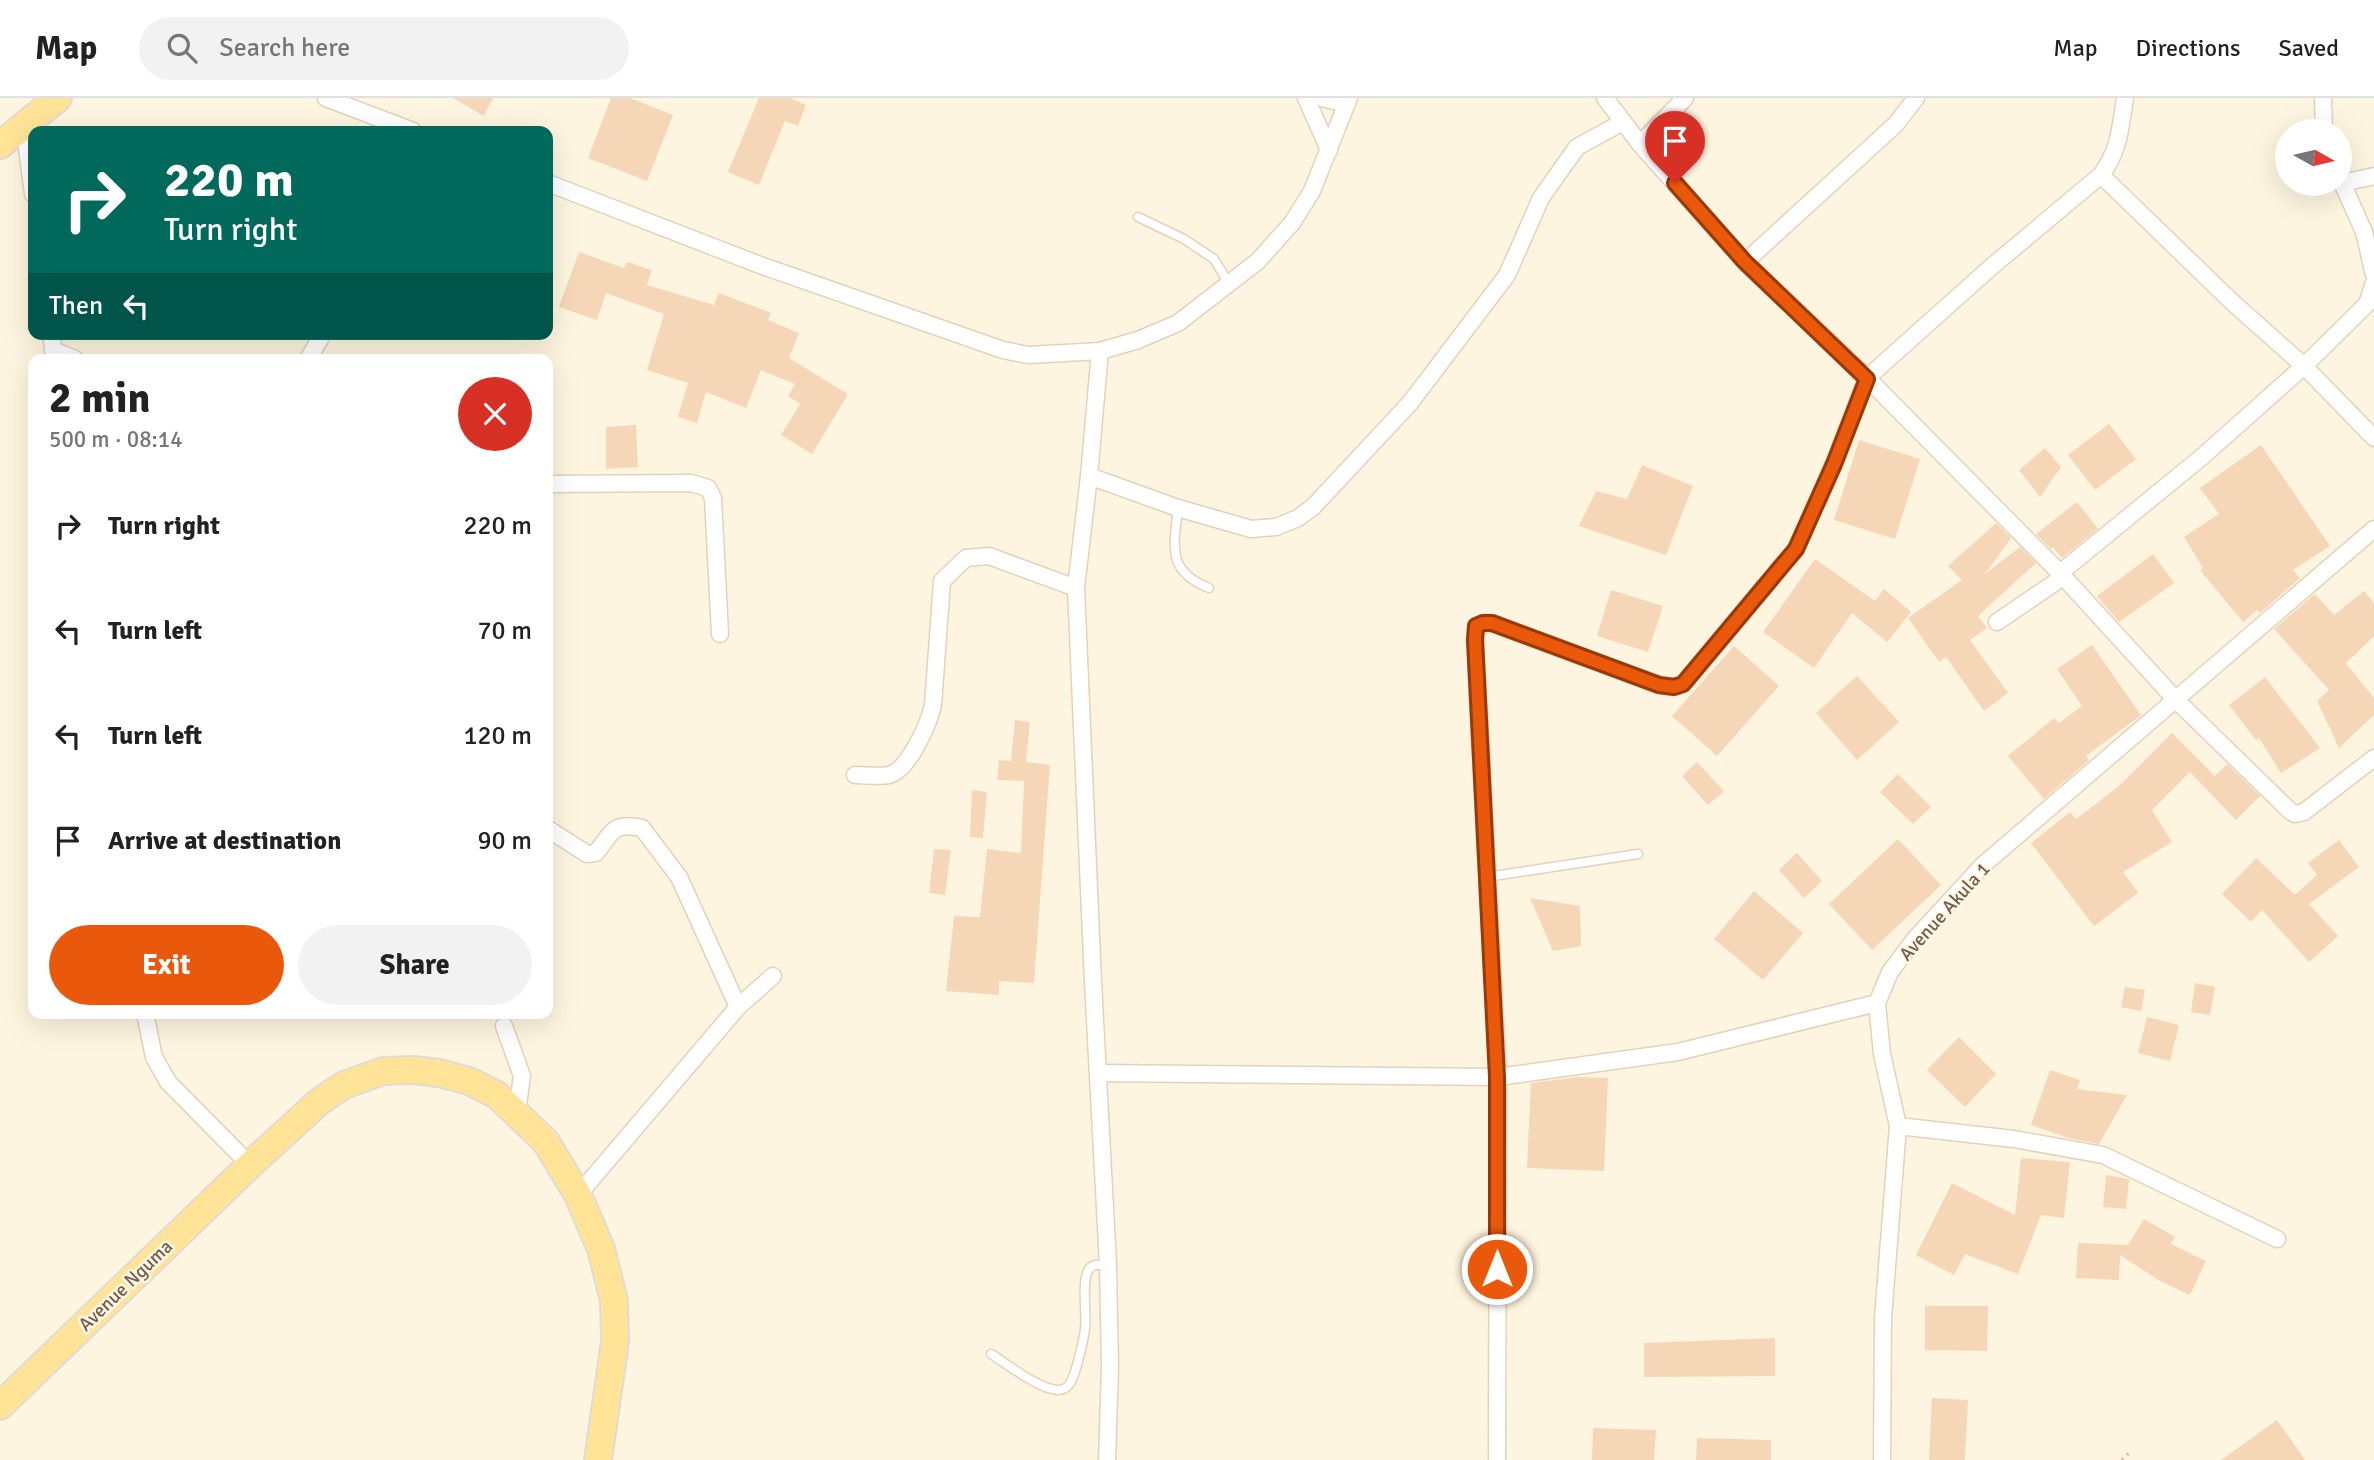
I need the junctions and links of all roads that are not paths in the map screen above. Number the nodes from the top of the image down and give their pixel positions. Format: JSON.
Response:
{"nodes":[{"id":1,"x":58,"y":98,"type":"edge"},
{"id":2,"x":326,"y":98,"type":"edge"},
{"id":3,"x":1307,"y":98,"type":"edge"},
{"id":4,"x":1322,"y":98,"type":"edge"},
{"id":5,"x":1605,"y":98,"type":"edge"},
{"id":6,"x":1685,"y":98,"type":"edge"},
{"id":7,"x":1916,"y":98,"type":"edge"},
{"id":8,"x":2125,"y":98,"type":"edge"},
{"id":9,"x":2323,"y":98,"type":"edge"},
{"id":10,"x":1348,"y":101,"type":"edge"},
{"id":11,"x":2324,"y":119,"type":"edge"},
{"id":12,"x":1623,"y":122,"type":"junction"},
{"id":13,"x":24,"y":125,"type":"junction"},
{"id":14,"x":400,"y":126,"type":"edge"},
{"id":15,"x":1640,"y":144,"type":"junction"},
{"id":16,"x":0,"y":145,"type":"edge"},
{"id":17,"x":1329,"y":150,"type":"junction"},
{"id":18,"x":28,"y":156,"type":"edge"},
{"id":19,"x":2101,"y":174,"type":"junction"},
{"id":20,"x":2374,"y":176,"type":"edge"},
{"id":21,"x":2352,"y":179,"type":"edge"},
{"id":22,"x":553,"y":185,"type":"edge"},
{"id":23,"x":2348,"y":196,"type":"edge"},
{"id":24,"x":1138,"y":217,"type":"dead end"},
{"id":25,"x":1745,"y":262,"type":"junction"},
{"id":26,"x":2374,"y":275,"type":"edge"},
{"id":27,"x":1228,"y":282,"type":"junction"},
{"id":28,"x":2374,"y":283,"type":"edge"},
{"id":29,"x":1100,"y":351,"type":"junction"},
{"id":30,"x":2304,"y":366,"type":"junction"},
{"id":31,"x":1867,"y":379,"type":"junction"},
{"id":32,"x":2373,"y":436,"type":"edge"},
{"id":33,"x":1089,"y":476,"type":"junction"},
{"id":34,"x":553,"y":484,"type":"edge"},
{"id":35,"x":1178,"y":508,"type":"junction"},
{"id":36,"x":2374,"y":529,"type":"edge"},
{"id":37,"x":2062,"y":575,"type":"junction"},
{"id":38,"x":1076,"y":588,"type":"junction"},
{"id":39,"x":1209,"y":588,"type":"dead end"},
{"id":40,"x":1997,"y":622,"type":"dead end"},
{"id":41,"x":720,"y":634,"type":"dead end"},
{"id":42,"x":2176,"y":700,"type":"junction"},
{"id":43,"x":2374,"y":758,"type":"edge"},
{"id":44,"x":855,"y":775,"type":"dead end"},
{"id":45,"x":553,"y":832,"type":"edge"},
{"id":46,"x":1637,"y":854,"type":"dead end"},
{"id":47,"x":1487,"y":877,"type":"junction"},
{"id":48,"x":773,"y":976,"type":"dead end"},
{"id":49,"x":1877,"y":1003,"type":"junction"},
{"id":50,"x":738,"y":1007,"type":"junction"},
{"id":51,"x":146,"y":1019,"type":"edge"},
{"id":52,"x":504,"y":1026,"type":"dead end"},
{"id":53,"x":1098,"y":1073,"type":"junction"},
{"id":54,"x":1497,"y":1077,"type":"junction"},
{"id":55,"x":517,"y":1112,"type":"junction"},
{"id":56,"x":1898,"y":1126,"type":"junction"},
{"id":57,"x":250,"y":1165,"type":"junction"},
{"id":58,"x":578,"y":1195,"type":"junction"},
{"id":59,"x":2277,"y":1239,"type":"dead end"},
{"id":60,"x":1108,"y":1265,"type":"junction"},
{"id":61,"x":991,"y":1354,"type":"dead end"},
{"id":62,"x":0,"y":1406,"type":"edge"},
{"id":63,"x":598,"y":1460,"type":"edge"},
{"id":64,"x":1107,"y":1460,"type":"edge"},
{"id":65,"x":1497,"y":1460,"type":"edge"},
{"id":66,"x":1882,"y":1460,"type":"edge"}],
"edges":[{"from":1,"to":13,"type":"main road"},
{"from":2,"to":14,"type":"street"},
{"from":3,"to":17,"type":"street"},
{"from":4,"to":10,"type":"street"},
{"from":5,"to":12,"type":"street"},
{"from":6,"to":15,"type":"street"},
{"from":7,"to":25,"type":"street"},
{"from":8,"to":19,"type":"street"},
{"from":9,"to":11,"type":"street"},
{"from":10,"to":17,"type":"street"},
{"from":12,"to":15,"type":"street"},
{"from":12,"to":35,"type":"street"},
{"from":13,"to":16,"type":"main road"},
{"from":13,"to":18,"type":"street"},
{"from":15,"to":25,"type":"street"},
{"from":17,"to":27,"type":"street"},
{"from":19,"to":30,"type":"street"},
{"from":19,"to":31,"type":"street"},
{"from":20,"to":21,"type":"street"},
{"from":22,"to":29,"type":"street"},
{"from":23,"to":26,"type":"street"},
{"from":24,"to":27,"type":"lane"},
{"from":25,"to":31,"type":"street"},
{"from":27,"to":29,"type":"street"},
{"from":28,"to":30,"type":"street"},
{"from":29,"to":33,"type":"street"},
{"from":30,"to":32,"type":"street"},
{"from":30,"to":37,"type":"street"},
{"from":31,"to":37,"type":"street"},
{"from":31,"to":47,"type":"street"},
{"from":33,"to":35,"type":"street"},
{"from":33,"to":38,"type":"street"},
{"from":34,"to":41,"type":"street"},
{"from":35,"to":39,"type":"lane"},
{"from":36,"to":42,"type":"street","name":"Avenue Akula 1"},
{"from":37,"to":40,"type":"street"},
{"from":37,"to":42,"type":"street"},
{"from":38,"to":44,"type":"street"},
{"from":38,"to":53,"type":"street"},
{"from":42,"to":43,"type":"street"},
{"from":42,"to":49,"type":"street","name":"Avenue Akula 1"},
{"from":45,"to":50,"type":"street"},
{"from":46,"to":47,"type":"lane"},
{"from":47,"to":54,"type":"street"},
{"from":48,"to":50,"type":"street"},
{"from":49,"to":54,"type":"street"},
{"from":49,"to":56,"type":"street"},
{"from":50,"to":58,"type":"street"},
{"from":51,"to":57,"type":"street"},
{"from":52,"to":55,"type":"street"},
{"from":53,"to":54,"type":"street"},
{"from":53,"to":60,"type":"street"},
{"from":54,"to":65,"type":"street"},
{"from":55,"to":57,"type":"main road","name":"Avenue Nguma"},
{"from":55,"to":58,"type":"main road","name":"Avenue Nguma"},
{"from":56,"to":59,"type":"street"},
{"from":56,"to":66,"type":"street"},
{"from":57,"to":62,"type":"main road","name":"Avenue Nguma"},
{"from":58,"to":63,"type":"main road","name":"Avenue Nguma"},
{"from":60,"to":61,"type":"lane"},
{"from":60,"to":64,"type":"street"}]}
